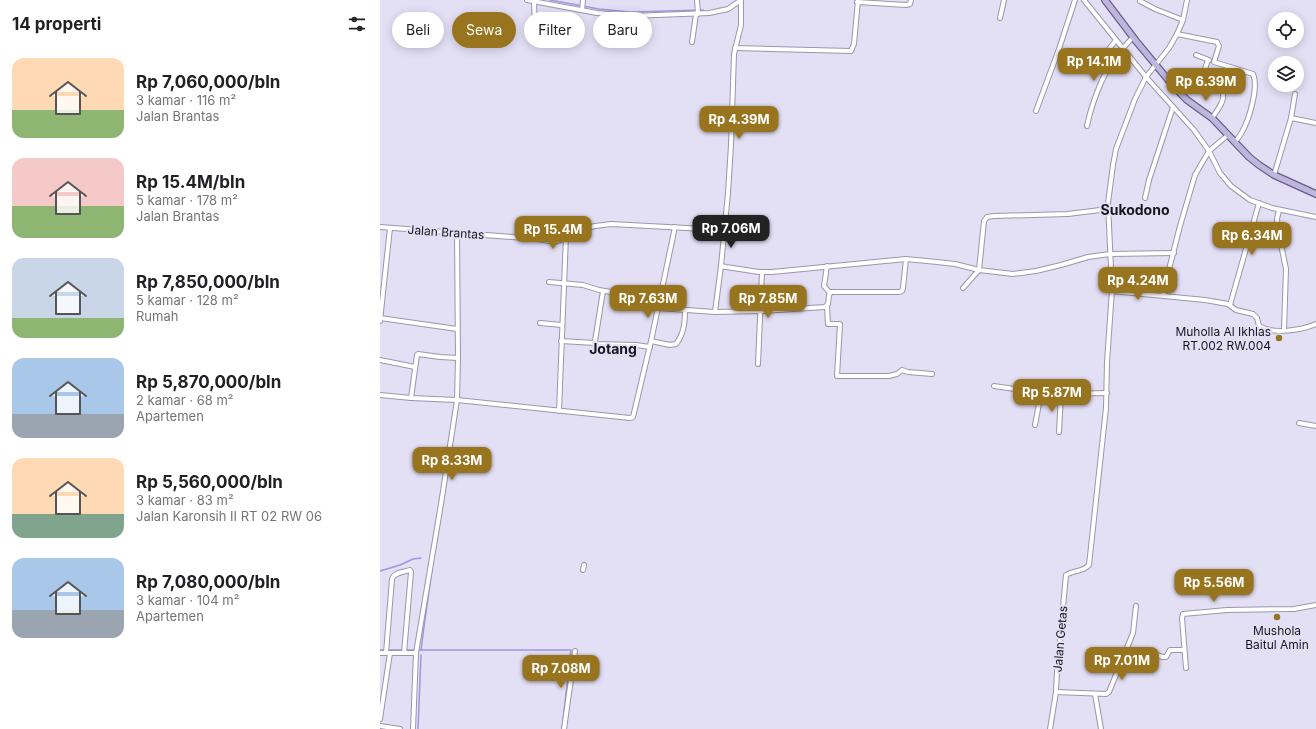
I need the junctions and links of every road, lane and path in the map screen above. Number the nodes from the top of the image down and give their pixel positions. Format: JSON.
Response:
{"nodes":[{"id":1,"x":528,"y":0,"type":"edge"},
{"id":2,"x":583,"y":0,"type":"edge"},
{"id":3,"x":697,"y":0,"type":"edge"},
{"id":4,"x":741,"y":0,"type":"edge"},
{"id":5,"x":911,"y":0,"type":"edge"},
{"id":6,"x":1004,"y":0,"type":"edge"},
{"id":7,"x":1075,"y":0,"type":"edge"},
{"id":8,"x":1084,"y":0,"type":"edge"},
{"id":9,"x":1106,"y":0,"type":"edge"},
{"id":10,"x":1187,"y":0,"type":"edge"},
{"id":11,"x":534,"y":1,"type":"junction"},
{"id":12,"x":858,"y":1,"type":"edge"},
{"id":13,"x":1140,"y":1,"type":"edge"},
{"id":14,"x":582,"y":7,"type":"junction"},
{"id":15,"x":534,"y":12,"type":"edge"},
{"id":16,"x":698,"y":12,"type":"junction"},
{"id":17,"x":1000,"y":18,"type":"dead end"},
{"id":18,"x":1183,"y":20,"type":"junction"},
{"id":19,"x":1177,"y":34,"type":"junction"},
{"id":20,"x":1133,"y":38,"type":"junction"},
{"id":21,"x":1116,"y":40,"type":"junction"},
{"id":22,"x":692,"y":42,"type":"dead end"},
{"id":23,"x":735,"y":48,"type":"junction"},
{"id":24,"x":1123,"y":49,"type":"junction"},
{"id":25,"x":1196,"y":55,"type":"dead end"},
{"id":26,"x":1208,"y":60,"type":"junction"},
{"id":27,"x":1214,"y":62,"type":"junction"},
{"id":28,"x":1155,"y":66,"type":"junction"},
{"id":29,"x":1093,"y":70,"type":"dead end"},
{"id":30,"x":1147,"y":76,"type":"junction"},
{"id":31,"x":1295,"y":94,"type":"dead end"},
{"id":32,"x":1173,"y":107,"type":"junction"},
{"id":33,"x":1036,"y":111,"type":"dead end"},
{"id":34,"x":1212,"y":118,"type":"junction"},
{"id":35,"x":1291,"y":118,"type":"junction"},
{"id":36,"x":1316,"y":123,"type":"edge"},
{"id":37,"x":1087,"y":126,"type":"dead end"},
{"id":38,"x":1228,"y":135,"type":"junction"},
{"id":39,"x":1235,"y":142,"type":"junction"},
{"id":40,"x":1211,"y":150,"type":"junction"},
{"id":41,"x":1274,"y":175,"type":"junction"},
{"id":42,"x":1316,"y":194,"type":"edge"},
{"id":43,"x":1145,"y":198,"type":"dead end"},
{"id":44,"x":1258,"y":203,"type":"junction"},
{"id":45,"x":1108,"y":209,"type":"junction"},
{"id":46,"x":1279,"y":210,"type":"junction"},
{"id":47,"x":1316,"y":218,"type":"edge"},
{"id":48,"x":380,"y":227,"type":"edge"},
{"id":49,"x":675,"y":227,"type":"junction"},
{"id":50,"x":390,"y":228,"type":"junction"},
{"id":51,"x":724,"y":230,"type":"junction"},
{"id":52,"x":457,"y":232,"type":"junction"},
{"id":53,"x":566,"y":236,"type":"junction"},
{"id":54,"x":1174,"y":253,"type":"junction"},
{"id":55,"x":1110,"y":254,"type":"junction"},
{"id":56,"x":906,"y":259,"type":"junction"},
{"id":57,"x":721,"y":266,"type":"junction"},
{"id":58,"x":827,"y":266,"type":"junction"},
{"id":59,"x":979,"y":270,"type":"junction"},
{"id":60,"x":762,"y":272,"type":"junction"},
{"id":61,"x":549,"y":282,"type":"dead end"},
{"id":62,"x":382,"y":283,"type":"edge"},
{"id":63,"x":564,"y":283,"type":"junction"},
{"id":64,"x":963,"y":288,"type":"dead end"},
{"id":65,"x":603,"y":291,"type":"junction"},
{"id":66,"x":1112,"y":291,"type":"junction"},
{"id":67,"x":830,"y":293,"type":"junction"},
{"id":68,"x":1165,"y":296,"type":"junction"},
{"id":69,"x":660,"y":300,"type":"junction"},
{"id":70,"x":1230,"y":305,"type":"junction"},
{"id":71,"x":827,"y":306,"type":"junction"},
{"id":72,"x":658,"y":308,"type":"junction"},
{"id":73,"x":685,"y":310,"type":"junction"},
{"id":74,"x":760,"y":311,"type":"junction"},
{"id":75,"x":715,"y":312,"type":"junction"},
{"id":76,"x":380,"y":318,"type":"edge"},
{"id":77,"x":380,"y":321,"type":"edge"},
{"id":78,"x":540,"y":323,"type":"dead end"},
{"id":79,"x":1316,"y":324,"type":"edge"},
{"id":80,"x":562,"y":325,"type":"junction"},
{"id":81,"x":457,"y":329,"type":"junction"},
{"id":82,"x":1284,"y":330,"type":"junction"},
{"id":83,"x":561,"y":341,"type":"junction"},
{"id":84,"x":651,"y":341,"type":"junction"},
{"id":85,"x":595,"y":342,"type":"junction"},
{"id":86,"x":650,"y":347,"type":"junction"},
{"id":87,"x":458,"y":358,"type":"junction"},
{"id":88,"x":380,"y":360,"type":"edge"},
{"id":89,"x":758,"y":364,"type":"dead end"},
{"id":90,"x":415,"y":367,"type":"junction"},
{"id":91,"x":932,"y":374,"type":"dead end"},
{"id":92,"x":994,"y":386,"type":"dead end"},
{"id":93,"x":1041,"y":393,"type":"junction"},
{"id":94,"x":1107,"y":393,"type":"junction"},
{"id":95,"x":1061,"y":394,"type":"junction"},
{"id":96,"x":380,"y":395,"type":"edge"},
{"id":97,"x":411,"y":398,"type":"junction"},
{"id":98,"x":457,"y":400,"type":"junction"},
{"id":99,"x":559,"y":411,"type":"junction"},
{"id":100,"x":1299,"y":423,"type":"dead end"},
{"id":101,"x":1035,"y":426,"type":"dead end"},
{"id":102,"x":1316,"y":426,"type":"edge"},
{"id":103,"x":1059,"y":432,"type":"dead end"},
{"id":104,"x":1316,"y":605,"type":"edge"},
{"id":105,"x":1136,"y":606,"type":"dead end"},
{"id":106,"x":1184,"y":650,"type":"junction"},
{"id":107,"x":574,"y":651,"type":"dead end"},
{"id":108,"x":1125,"y":652,"type":"junction"},
{"id":109,"x":380,"y":653,"type":"edge"},
{"id":110,"x":388,"y":653,"type":"junction"},
{"id":111,"x":404,"y":653,"type":"junction"},
{"id":112,"x":416,"y":653,"type":"junction"},
{"id":113,"x":1186,"y":668,"type":"dead end"},
{"id":114,"x":1056,"y":692,"type":"junction"},
{"id":115,"x":1095,"y":694,"type":"junction"},
{"id":116,"x":380,"y":717,"type":"edge"},
{"id":117,"x":380,"y":726,"type":"edge"},
{"id":118,"x":400,"y":729,"type":"edge"},
{"id":119,"x":413,"y":729,"type":"edge"},
{"id":120,"x":564,"y":729,"type":"edge"},
{"id":121,"x":1050,"y":729,"type":"edge"},
{"id":122,"x":1101,"y":729,"type":"edge"}],
"edges":[{"from":1,"to":11,"type":"street"},
{"from":2,"to":14,"type":"street"},
{"from":3,"to":16,"type":"street"},
{"from":4,"to":16,"type":"street"},
{"from":4,"to":23,"type":"street"},
{"from":5,"to":12,"type":"street"},
{"from":6,"to":17,"type":"street"},
{"from":7,"to":33,"type":"street"},
{"from":8,"to":21,"type":"street"},
{"from":9,"to":20,"type":"main road"},
{"from":10,"to":18,"type":"street"},
{"from":11,"to":14,"type":"street"},
{"from":11,"to":15,"type":"street"},
{"from":12,"to":23,"type":"street"},
{"from":13,"to":18,"type":"street"},
{"from":14,"to":16,"type":"street"},
{"from":16,"to":22,"type":"street"},
{"from":18,"to":19,"type":"street"},
{"from":19,"to":27,"type":"street"},
{"from":19,"to":28,"type":"street"},
{"from":20,"to":24,"type":"street"},
{"from":20,"to":28,"type":"main road"},
{"from":21,"to":24,"type":"street"},
{"from":21,"to":29,"type":"street"},
{"from":23,"to":51,"type":"street"},
{"from":24,"to":30,"type":"street"},
{"from":24,"to":37,"type":"street"},
{"from":25,"to":26,"type":"street"},
{"from":26,"to":27,"type":"street"},
{"from":26,"to":34,"type":"street"},
{"from":27,"to":39,"type":"street"},
{"from":28,"to":30,"type":"street"},
{"from":28,"to":34,"type":"main road"},
{"from":30,"to":32,"type":"street"},
{"from":30,"to":45,"type":"street"},
{"from":31,"to":35,"type":"street"},
{"from":32,"to":40,"type":"street"},
{"from":32,"to":43,"type":"street"},
{"from":34,"to":38,"type":"main road"},
{"from":35,"to":36,"type":"street"},
{"from":35,"to":41,"type":"street"},
{"from":38,"to":39,"type":"main road"},
{"from":38,"to":40,"type":"street"},
{"from":39,"to":41,"type":"main road"},
{"from":40,"to":44,"type":"street"},
{"from":40,"to":54,"type":"street"},
{"from":41,"to":42,"type":"main road"},
{"from":44,"to":46,"type":"street"},
{"from":44,"to":70,"type":"street"},
{"from":45,"to":55,"type":"street"},
{"from":45,"to":59,"type":"street"},
{"from":46,"to":47,"type":"street"},
{"from":46,"to":82,"type":"street"},
{"from":48,"to":50,"type":"street","name":"Jalan Brantas"},
{"from":49,"to":51,"type":"street","name":"Jalan Brantas"},
{"from":49,"to":53,"type":"street","name":"Jalan Brantas"},
{"from":49,"to":69,"type":"street"},
{"from":50,"to":52,"type":"street","name":"Jalan Brantas"},
{"from":50,"to":62,"type":"street"},
{"from":51,"to":57,"type":"street"},
{"from":52,"to":53,"type":"street","name":"Jalan Brantas"},
{"from":52,"to":81,"type":"street"},
{"from":53,"to":63,"type":"street"},
{"from":54,"to":55,"type":"street"},
{"from":54,"to":68,"type":"street"},
{"from":55,"to":59,"type":"street"},
{"from":55,"to":66,"type":"street"},
{"from":56,"to":58,"type":"street"},
{"from":56,"to":59,"type":"street"},
{"from":56,"to":67,"type":"street"},
{"from":57,"to":60,"type":"street"},
{"from":57,"to":75,"type":"street"},
{"from":58,"to":60,"type":"street"},
{"from":58,"to":67,"type":"street"},
{"from":59,"to":64,"type":"street"},
{"from":60,"to":74,"type":"street"},
{"from":61,"to":63,"type":"street"},
{"from":62,"to":76,"type":"street"},
{"from":63,"to":65,"type":"street"},
{"from":63,"to":80,"type":"street"},
{"from":65,"to":69,"type":"street"},
{"from":65,"to":85,"type":"street"},
{"from":66,"to":68,"type":"street"},
{"from":66,"to":94,"type":"street"},
{"from":67,"to":71,"type":"street"},
{"from":68,"to":70,"type":"street"},
{"from":69,"to":72,"type":"street"},
{"from":70,"to":82,"type":"street"},
{"from":71,"to":74,"type":"street"},
{"from":71,"to":91,"type":"street"},
{"from":72,"to":73,"type":"street"},
{"from":72,"to":84,"type":"street"},
{"from":73,"to":75,"type":"street"},
{"from":73,"to":84,"type":"street"},
{"from":74,"to":75,"type":"street"},
{"from":74,"to":89,"type":"street"},
{"from":76,"to":77,"type":"street"},
{"from":76,"to":81,"type":"street"},
{"from":78,"to":80,"type":"street"},
{"from":79,"to":82,"type":"street"},
{"from":80,"to":83,"type":"street"},
{"from":81,"to":87,"type":"street"},
{"from":83,"to":85,"type":"street"},
{"from":83,"to":99,"type":"street"},
{"from":84,"to":86,"type":"street"},
{"from":85,"to":86,"type":"street"},
{"from":86,"to":99,"type":"street"},
{"from":87,"to":90,"type":"street"},
{"from":87,"to":98,"type":"street"},
{"from":88,"to":90,"type":"street"},
{"from":90,"to":97,"type":"street"},
{"from":92,"to":93,"type":"street"},
{"from":93,"to":95,"type":"street"},
{"from":93,"to":101,"type":"street"},
{"from":94,"to":95,"type":"street"},
{"from":94,"to":114,"type":"street","name":"Jalan Getas"},
{"from":95,"to":103,"type":"street"},
{"from":96,"to":97,"type":"street"},
{"from":97,"to":98,"type":"street"},
{"from":98,"to":99,"type":"street"},
{"from":98,"to":112,"type":"street"},
{"from":100,"to":102,"type":"street"},
{"from":104,"to":106,"type":"street"},
{"from":105,"to":108,"type":"street"},
{"from":106,"to":108,"type":"street"},
{"from":106,"to":113,"type":"street"},
{"from":107,"to":120,"type":"street"},
{"from":108,"to":115,"type":"street"},
{"from":109,"to":110,"type":"street"},
{"from":110,"to":111,"type":"street"},
{"from":110,"to":111,"type":"street"},
{"from":110,"to":116,"type":"street"},
{"from":111,"to":112,"type":"street"},
{"from":112,"to":119,"type":"street"},
{"from":114,"to":115,"type":"street"},
{"from":114,"to":121,"type":"street","name":"Jalan Getas"},
{"from":115,"to":122,"type":"street"},
{"from":117,"to":118,"type":"street"}]}
